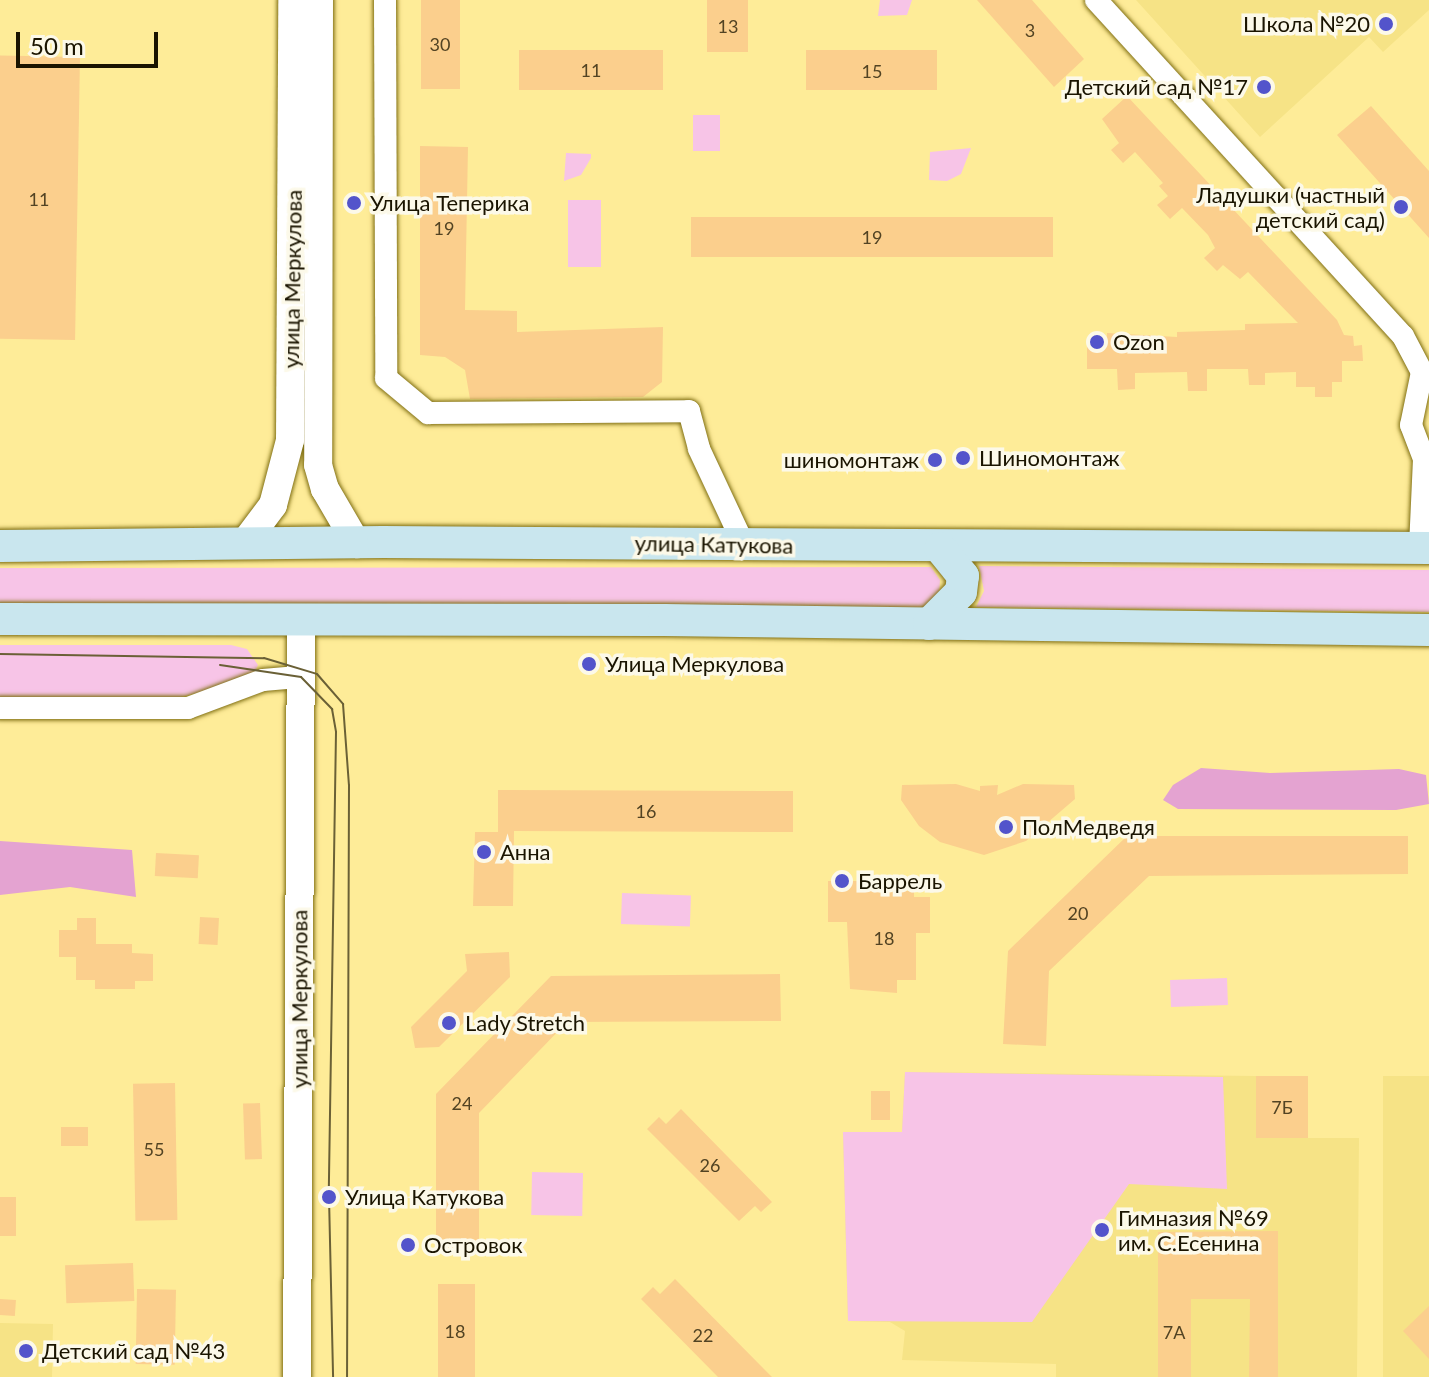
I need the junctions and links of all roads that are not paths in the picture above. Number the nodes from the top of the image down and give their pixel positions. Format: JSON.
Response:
{"nodes":[{"id":1,"x":292,"y":0,"type":"edge"},
{"id":2,"x":319,"y":0,"type":"edge"},
{"id":3,"x":385,"y":0,"type":"edge"},
{"id":4,"x":1096,"y":0,"type":"edge"},
{"id":5,"x":743,"y":543,"type":"junction"},
{"id":6,"x":357,"y":544,"type":"junction"},
{"id":7,"x":243,"y":545,"type":"junction"},
{"id":8,"x":0,"y":546,"type":"edge"},
{"id":9,"x":940,"y":548,"type":"junction"},
{"id":10,"x":1425,"y":548,"type":"edge"},
{"id":11,"x":0,"y":619,"type":"edge"},
{"id":12,"x":301,"y":621,"type":"junction"},
{"id":13,"x":929,"y":624,"type":"junction"},
{"id":14,"x":1429,"y":630,"type":"edge"},
{"id":15,"x":301,"y":677,"type":"junction"},
{"id":16,"x":0,"y":708,"type":"edge"},
{"id":17,"x":297,"y":1377,"type":"edge"}],
"edges":[{"from":1,"to":7,"type":"street","name":"улица Меркулова"},
{"from":2,"to":6,"type":"street","name":"улица Меркулова"},
{"from":3,"to":5,"type":"street"},
{"from":4,"to":10,"type":"street"},
{"from":5,"to":6,"type":"main road","name":"улица Катукова"},
{"from":5,"to":9,"type":"main road","name":"улица Катукова"},
{"from":6,"to":7,"type":"main road","name":"улица Катукова"},
{"from":7,"to":8,"type":"main road","name":"улица Катукова"},
{"from":9,"to":10,"type":"main road","name":"улица Катукова"},
{"from":9,"to":13,"type":"main road"},
{"from":11,"to":12,"type":"main road"},
{"from":12,"to":13,"type":"main road"},
{"from":12,"to":15,"type":"street","name":"улица Меркулова"},
{"from":13,"to":14,"type":"main road"},
{"from":15,"to":16,"type":"street"},
{"from":15,"to":17,"type":"street","name":"улица Меркулова"}]}
